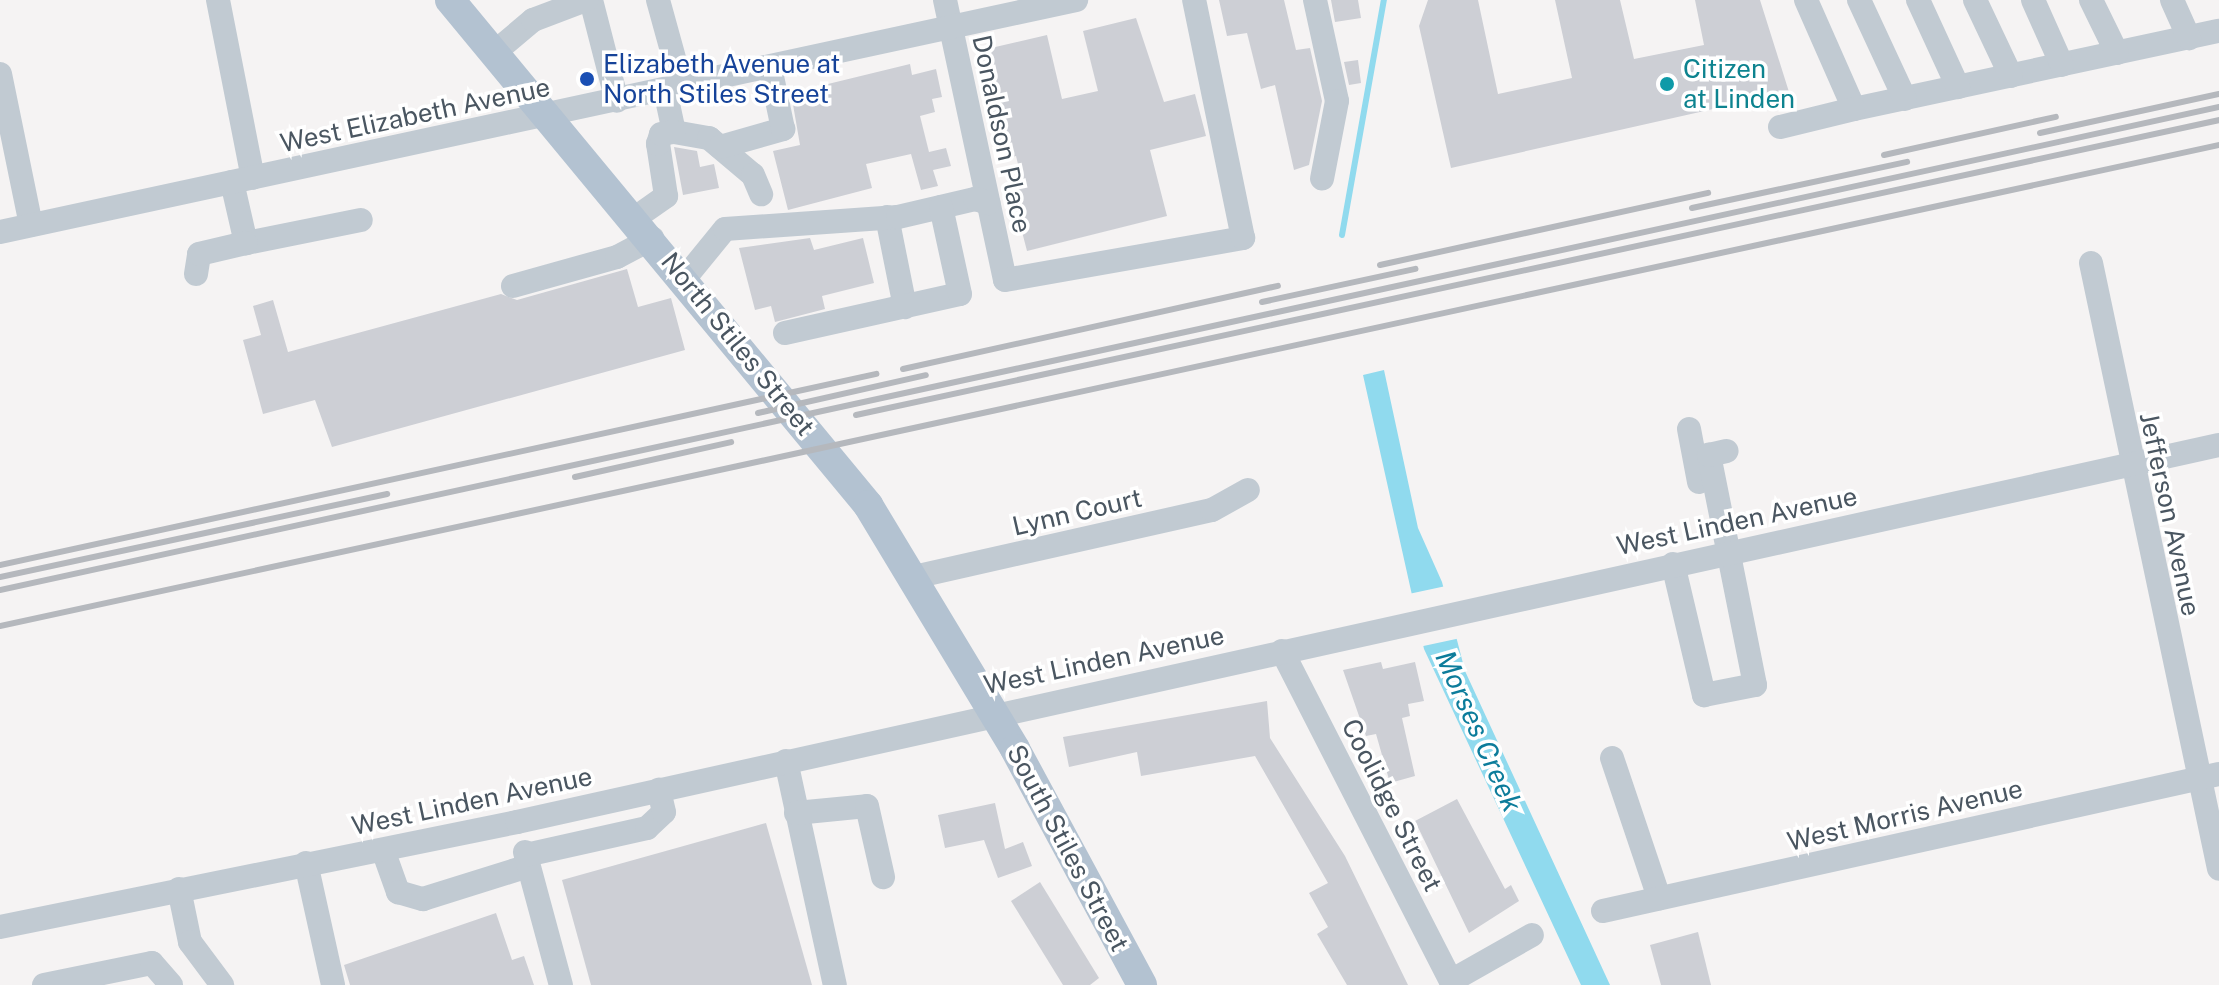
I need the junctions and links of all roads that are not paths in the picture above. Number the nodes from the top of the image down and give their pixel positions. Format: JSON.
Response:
{"nodes":[{"id":1,"x":218,"y":0,"type":"edge"},
{"id":2,"x":450,"y":0,"type":"edge"},
{"id":3,"x":589,"y":0,"type":"edge"},
{"id":4,"x":658,"y":0,"type":"edge"},
{"id":5,"x":945,"y":0,"type":"edge"},
{"id":6,"x":1076,"y":0,"type":"edge"},
{"id":7,"x":1194,"y":0,"type":"edge"},
{"id":8,"x":1315,"y":0,"type":"edge"},
{"id":9,"x":1806,"y":0,"type":"edge"},
{"id":10,"x":1859,"y":0,"type":"edge"},
{"id":11,"x":1918,"y":0,"type":"edge"},
{"id":12,"x":1975,"y":0,"type":"edge"},
{"id":13,"x":2033,"y":0,"type":"edge"},
{"id":14,"x":2091,"y":0,"type":"edge"},
{"id":15,"x":2180,"y":2,"type":"edge"},
{"id":16,"x":951,"y":27,"type":"junction"},
{"id":17,"x":2219,"y":31,"type":"edge"},
{"id":18,"x":2189,"y":38,"type":"junction"},
{"id":19,"x":495,"y":52,"type":"junction"},
{"id":20,"x":2117,"y":53,"type":"junction"},
{"id":21,"x":2062,"y":65,"type":"junction"},
{"id":22,"x":770,"y":67,"type":"junction"},
{"id":23,"x":0,"y":74,"type":"edge"},
{"id":24,"x":2011,"y":76,"type":"junction"},
{"id":25,"x":1958,"y":87,"type":"junction"},
{"id":26,"x":673,"y":88,"type":"junction"},
{"id":27,"x":1905,"y":99,"type":"junction"},
{"id":28,"x":617,"y":101,"type":"junction"},
{"id":29,"x":1854,"y":109,"type":"junction"},
{"id":30,"x":551,"y":116,"type":"junction"},
{"id":31,"x":1780,"y":127,"type":"dead end"},
{"id":32,"x":674,"y":132,"type":"junction"},
{"id":33,"x":720,"y":147,"type":"junction"},
{"id":34,"x":1322,"y":179,"type":"dead end"},
{"id":35,"x":242,"y":180,"type":"junction"},
{"id":36,"x":761,"y":194,"type":"dead end"},
{"id":37,"x":988,"y":203,"type":"junction"},
{"id":38,"x":941,"y":207,"type":"junction"},
{"id":39,"x":887,"y":217,"type":"junction"},
{"id":40,"x":361,"y":220,"type":"dead end"},
{"id":41,"x":31,"y":225,"type":"junction"},
{"id":42,"x":643,"y":228,"type":"junction"},
{"id":43,"x":0,"y":232,"type":"edge"},
{"id":44,"x":246,"y":243,"type":"junction"},
{"id":45,"x":2091,"y":263,"type":"dead end"},
{"id":46,"x":196,"y":274,"type":"dead end"},
{"id":47,"x":685,"y":278,"type":"junction"},
{"id":48,"x":513,"y":286,"type":"dead end"},
{"id":49,"x":905,"y":307,"type":"junction"},
{"id":50,"x":785,"y":333,"type":"dead end"},
{"id":51,"x":1689,"y":429,"type":"dead end"},
{"id":52,"x":2219,"y":445,"type":"edge"},
{"id":53,"x":1727,"y":451,"type":"dead end"},
{"id":54,"x":2129,"y":464,"type":"junction"},
{"id":55,"x":1248,"y":490,"type":"dead end"},
{"id":56,"x":1720,"y":554,"type":"junction"},
{"id":57,"x":1673,"y":564,"type":"junction"},
{"id":58,"x":914,"y":577,"type":"junction"},
{"id":59,"x":1282,"y":651,"type":"junction"},
{"id":60,"x":993,"y":711,"type":"junction"},
{"id":61,"x":1612,"y":758,"type":"dead end"},
{"id":62,"x":786,"y":761,"type":"junction"},
{"id":63,"x":2209,"y":776,"type":"edge"},
{"id":64,"x":659,"y":790,"type":"junction"},
{"id":65,"x":796,"y":813,"type":"junction"},
{"id":66,"x":517,"y":822,"type":"junction"},
{"id":67,"x":383,"y":850,"type":"junction"},
{"id":68,"x":527,"y":860,"type":"junction"},
{"id":69,"x":306,"y":863,"type":"junction"},
{"id":70,"x":2219,"y":869,"type":"edge"},
{"id":71,"x":883,"y":877,"type":"dead end"},
{"id":72,"x":179,"y":889,"type":"junction"},
{"id":73,"x":1659,"y":898,"type":"junction"},
{"id":74,"x":1603,"y":911,"type":"dead end"},
{"id":75,"x":0,"y":927,"type":"edge"},
{"id":76,"x":1532,"y":935,"type":"dead end"},
{"id":77,"x":1452,"y":983,"type":"edge"},
{"id":78,"x":44,"y":985,"type":"edge"},
{"id":79,"x":171,"y":985,"type":"edge"},
{"id":80,"x":222,"y":985,"type":"edge"},
{"id":81,"x":333,"y":985,"type":"edge"},
{"id":82,"x":561,"y":985,"type":"edge"},
{"id":83,"x":835,"y":985,"type":"edge"},
{"id":84,"x":1142,"y":985,"type":"edge"}],
"edges":[{"from":1,"to":35,"type":"street"},
{"from":2,"to":19,"type":"main road","name":"North Stiles Street"},
{"from":3,"to":19,"type":"street"},
{"from":3,"to":28,"type":"street"},
{"from":4,"to":26,"type":"street"},
{"from":5,"to":16,"type":"street","name":"Donaldson Place"},
{"from":6,"to":16,"type":"street","name":"West Elizabeth Avenue"},
{"from":7,"to":37,"type":"street","name":"Donaldson Place"},
{"from":8,"to":34,"type":"street"},
{"from":9,"to":29,"type":"street"},
{"from":10,"to":27,"type":"street"},
{"from":11,"to":25,"type":"street"},
{"from":12,"to":24,"type":"street"},
{"from":13,"to":21,"type":"street"},
{"from":14,"to":20,"type":"street"},
{"from":15,"to":18,"type":"street"},
{"from":16,"to":22,"type":"street","name":"West Elizabeth Avenue"},
{"from":16,"to":37,"type":"street","name":"Donaldson Place"},
{"from":17,"to":18,"type":"street"},
{"from":18,"to":20,"type":"street"},
{"from":19,"to":30,"type":"main road","name":"North Stiles Street"},
{"from":20,"to":21,"type":"street"},
{"from":21,"to":24,"type":"street"},
{"from":22,"to":26,"type":"street","name":"West Elizabeth Avenue"},
{"from":22,"to":33,"type":"street"},
{"from":23,"to":41,"type":"street"},
{"from":24,"to":25,"type":"street"},
{"from":25,"to":27,"type":"street"},
{"from":26,"to":28,"type":"street","name":"West Elizabeth Avenue"},
{"from":26,"to":32,"type":"street"},
{"from":27,"to":29,"type":"street"},
{"from":28,"to":30,"type":"street","name":"West Elizabeth Avenue"},
{"from":29,"to":31,"type":"street"},
{"from":30,"to":35,"type":"street","name":"West Elizabeth Avenue"},
{"from":30,"to":42,"type":"main road","name":"North Stiles Street"},
{"from":32,"to":33,"type":"street"},
{"from":32,"to":42,"type":"street"},
{"from":33,"to":36,"type":"street"},
{"from":35,"to":41,"type":"street","name":"West Elizabeth Avenue"},
{"from":35,"to":44,"type":"street"},
{"from":37,"to":38,"type":"street"},
{"from":38,"to":39,"type":"street"},
{"from":38,"to":49,"type":"street"},
{"from":39,"to":47,"type":"street"},
{"from":39,"to":49,"type":"street"},
{"from":40,"to":44,"type":"street"},
{"from":41,"to":43,"type":"street","name":"West Elizabeth Avenue"},
{"from":42,"to":47,"type":"main road","name":"North Stiles Street"},
{"from":42,"to":48,"type":"street"},
{"from":44,"to":46,"type":"street"},
{"from":45,"to":54,"type":"street","name":"Jefferson Avenue"},
{"from":47,"to":58,"type":"main road","name":"North Stiles Street"},
{"from":49,"to":50,"type":"street"},
{"from":51,"to":56,"type":"street"},
{"from":52,"to":54,"type":"street","name":"West Linden Avenue"},
{"from":53,"to":56,"type":"street"},
{"from":54,"to":56,"type":"street","name":"West Linden Avenue"},
{"from":54,"to":63,"type":"street","name":"Jefferson Avenue"},
{"from":55,"to":58,"type":"street","name":"Lynn Court"},
{"from":56,"to":57,"type":"street","name":"West Linden Avenue"},
{"from":56,"to":57,"type":"street"},
{"from":57,"to":59,"type":"street","name":"West Linden Avenue"},
{"from":58,"to":60,"type":"main road","name":"North Stiles Street"},
{"from":59,"to":60,"type":"street","name":"West Linden Avenue"},
{"from":59,"to":77,"type":"street","name":"Coolidge Street"},
{"from":60,"to":62,"type":"street","name":"West Linden Avenue"},
{"from":60,"to":84,"type":"main road","name":"South Stiles Street"},
{"from":61,"to":73,"type":"street"},
{"from":62,"to":64,"type":"street","name":"West Linden Avenue"},
{"from":62,"to":65,"type":"street"},
{"from":63,"to":70,"type":"street","name":"Jefferson Avenue"},
{"from":63,"to":73,"type":"street","name":"West Morris Avenue"},
{"from":64,"to":66,"type":"street","name":"West Linden Avenue"},
{"from":64,"to":68,"type":"street"},
{"from":65,"to":71,"type":"street"},
{"from":65,"to":83,"type":"street"},
{"from":66,"to":67,"type":"street","name":"West Linden Avenue"},
{"from":66,"to":68,"type":"street"},
{"from":67,"to":68,"type":"street"},
{"from":67,"to":69,"type":"street","name":"West Linden Avenue"},
{"from":68,"to":82,"type":"street"},
{"from":69,"to":72,"type":"street","name":"West Linden Avenue"},
{"from":69,"to":81,"type":"street"},
{"from":72,"to":75,"type":"street","name":"West Linden Avenue"},
{"from":72,"to":80,"type":"street"},
{"from":73,"to":74,"type":"street","name":"West Morris Avenue"},
{"from":76,"to":77,"type":"street"},
{"from":78,"to":79,"type":"street"}]}
